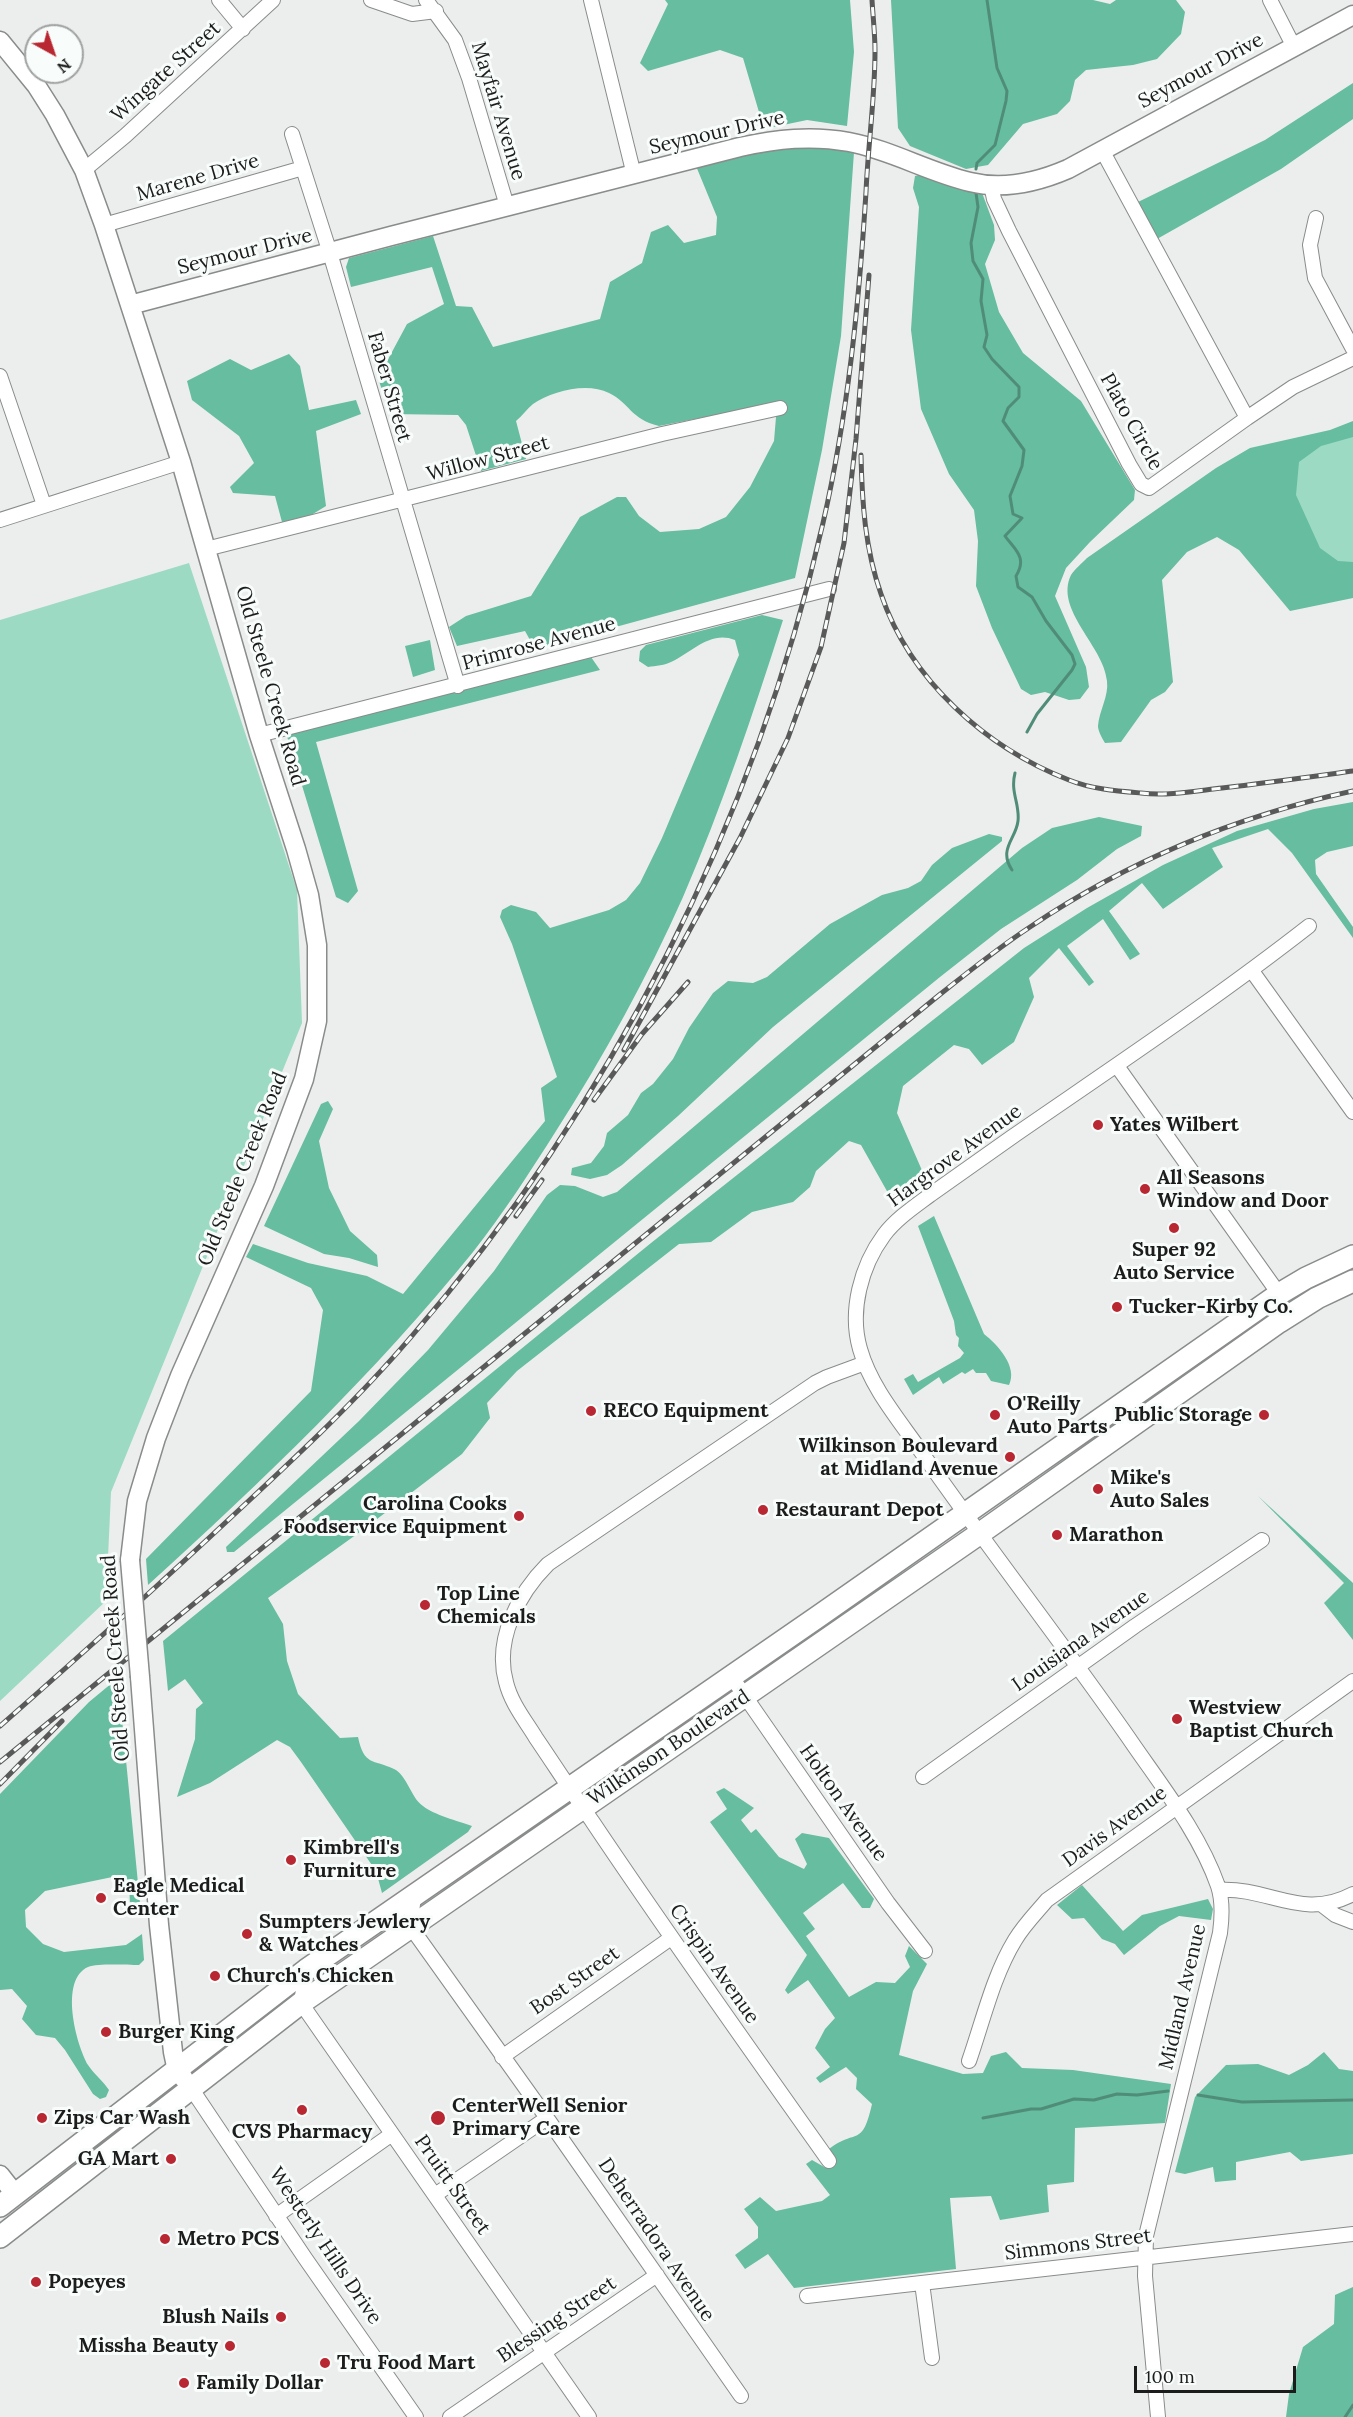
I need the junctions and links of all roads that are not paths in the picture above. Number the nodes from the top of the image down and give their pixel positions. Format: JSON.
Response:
{"nodes":[{"id":1,"x":219,"y":0,"type":"edge"},
{"id":2,"x":273,"y":0,"type":"edge"},
{"id":3,"x":372,"y":0,"type":"edge"},
{"id":4,"x":426,"y":0,"type":"edge"},
{"id":5,"x":591,"y":0,"type":"edge"},
{"id":6,"x":1270,"y":0,"type":"edge"},
{"id":7,"x":435,"y":11,"type":"junction"},
{"id":8,"x":1353,"y":15,"type":"edge"},
{"id":9,"x":243,"y":29,"type":"junction"},
{"id":10,"x":0,"y":41,"type":"edge"},
{"id":11,"x":1294,"y":47,"type":"junction"},
{"id":12,"x":292,"y":134,"type":"dead end"},
{"id":13,"x":1102,"y":150,"type":"junction"},
{"id":14,"x":303,"y":168,"type":"junction"},
{"id":15,"x":84,"y":171,"type":"junction"},
{"id":16,"x":634,"y":175,"type":"junction"},
{"id":17,"x":991,"y":184,"type":"junction"},
{"id":18,"x":507,"y":206,"type":"junction"},
{"id":19,"x":1316,"y":218,"type":"dead end"},
{"id":20,"x":104,"y":225,"type":"junction"},
{"id":21,"x":330,"y":253,"type":"junction"},
{"id":22,"x":130,"y":305,"type":"junction"},
{"id":23,"x":1353,"y":349,"type":"edge"},
{"id":24,"x":1353,"y":358,"type":"edge"},
{"id":25,"x":0,"y":376,"type":"edge"},
{"id":26,"x":780,"y":408,"type":"dead end"},
{"id":27,"x":1247,"y":418,"type":"junction"},
{"id":28,"x":181,"y":462,"type":"junction"},
{"id":29,"x":402,"y":501,"type":"junction"},
{"id":30,"x":44,"y":505,"type":"junction"},
{"id":31,"x":0,"y":520,"type":"edge"},
{"id":32,"x":206,"y":549,"type":"junction"},
{"id":33,"x":829,"y":589,"type":"dead end"},
{"id":34,"x":458,"y":686,"type":"junction"},
{"id":35,"x":259,"y":735,"type":"junction"},
{"id":36,"x":1309,"y":926,"type":"dead end"},
{"id":37,"x":1252,"y":971,"type":"junction"},
{"id":38,"x":1117,"y":1066,"type":"junction"},
{"id":39,"x":1353,"y":1112,"type":"edge"},
{"id":40,"x":1353,"y":1256,"type":"edge"},
{"id":41,"x":1353,"y":1281,"type":"edge"},
{"id":42,"x":1279,"y":1294,"type":"junction"},
{"id":43,"x":865,"y":1363,"type":"junction"},
{"id":44,"x":965,"y":1515,"type":"junction"},
{"id":45,"x":980,"y":1534,"type":"junction"},
{"id":46,"x":1262,"y":1540,"type":"dead end"},
{"id":47,"x":1078,"y":1667,"type":"junction"},
{"id":48,"x":731,"y":1676,"type":"junction"},
{"id":49,"x":1353,"y":1681,"type":"edge"},
{"id":50,"x":745,"y":1695,"type":"junction"},
{"id":51,"x":923,"y":1777,"type":"dead end"},
{"id":52,"x":569,"y":1788,"type":"junction"},
{"id":53,"x":582,"y":1807,"type":"junction"},
{"id":54,"x":1176,"y":1808,"type":"junction"},
{"id":55,"x":1220,"y":1890,"type":"junction"},
{"id":56,"x":1353,"y":1894,"type":"edge"},
{"id":57,"x":414,"y":1897,"type":"junction"},
{"id":58,"x":1322,"y":1905,"type":"junction"},
{"id":59,"x":1353,"y":1922,"type":"edge"},
{"id":60,"x":410,"y":1926,"type":"junction"},
{"id":61,"x":671,"y":1938,"type":"junction"},
{"id":62,"x":925,"y":1951,"type":"dead end"},
{"id":63,"x":306,"y":1970,"type":"junction"},
{"id":64,"x":301,"y":2002,"type":"junction"},
{"id":65,"x":502,"y":2057,"type":"junction"},
{"id":66,"x":969,"y":2061,"type":"dead end"},
{"id":67,"x":178,"y":2068,"type":"junction"},
{"id":68,"x":191,"y":2088,"type":"junction"},
{"id":69,"x":547,"y":2118,"type":"junction"},
{"id":70,"x":392,"y":2134,"type":"junction"},
{"id":71,"x":829,"y":2161,"type":"dead end"},
{"id":72,"x":0,"y":2175,"type":"edge"},
{"id":73,"x":435,"y":2195,"type":"junction"},
{"id":74,"x":7,"y":2200,"type":"edge"},
{"id":75,"x":276,"y":2216,"type":"junction"},
{"id":76,"x":0,"y":2222,"type":"edge"},
{"id":77,"x":1353,"y":2234,"type":"edge"},
{"id":78,"x":0,"y":2237,"type":"edge"},
{"id":79,"x":1145,"y":2257,"type":"junction"},
{"id":80,"x":657,"y":2275,"type":"junction"},
{"id":81,"x":922,"y":2283,"type":"junction"},
{"id":82,"x":807,"y":2296,"type":"dead end"},
{"id":83,"x":544,"y":2352,"type":"junction"},
{"id":84,"x":932,"y":2358,"type":"dead end"},
{"id":85,"x":741,"y":2396,"type":"dead end"},
{"id":86,"x":416,"y":2417,"type":"edge"},
{"id":87,"x":450,"y":2417,"type":"edge"},
{"id":88,"x":589,"y":2417,"type":"edge"},
{"id":89,"x":1158,"y":2417,"type":"edge"}],
"edges":[{"from":1,"to":9,"type":"street"},
{"from":2,"to":9,"type":"street","name":"Wingate Street"},
{"from":3,"to":7,"type":"street"},
{"from":4,"to":7,"type":"street","name":"Mayfair Avenue"},
{"from":5,"to":16,"type":"street"},
{"from":6,"to":11,"type":"street"},
{"from":7,"to":18,"type":"street","name":"Mayfair Avenue"},
{"from":8,"to":11,"type":"main road","name":"Seymour Drive"},
{"from":9,"to":15,"type":"street","name":"Wingate Street"},
{"from":10,"to":15,"type":"main road","name":"Old Steele Creek Road"},
{"from":11,"to":13,"type":"main road","name":"Seymour Drive"},
{"from":12,"to":14,"type":"street","name":"Faber Street"},
{"from":13,"to":17,"type":"main road","name":"Seymour Drive"},
{"from":13,"to":27,"type":"street"},
{"from":14,"to":20,"type":"street","name":"Marene Drive"},
{"from":14,"to":21,"type":"street","name":"Faber Street"},
{"from":15,"to":20,"type":"main road","name":"Old Steele Creek Road"},
{"from":16,"to":17,"type":"main road","name":"Seymour Drive"},
{"from":16,"to":18,"type":"main road","name":"Seymour Drive"},
{"from":17,"to":27,"type":"street","name":"Plato Circle"},
{"from":18,"to":21,"type":"main road","name":"Seymour Drive"},
{"from":19,"to":23,"type":"street"},
{"from":20,"to":22,"type":"main road","name":"Old Steele Creek Road"},
{"from":21,"to":22,"type":"main road","name":"Seymour Drive"},
{"from":21,"to":29,"type":"street","name":"Faber Street"},
{"from":22,"to":28,"type":"main road","name":"Old Steele Creek Road"},
{"from":24,"to":27,"type":"street"},
{"from":25,"to":30,"type":"street"},
{"from":26,"to":29,"type":"street","name":"Willow Street"},
{"from":28,"to":30,"type":"street"},
{"from":28,"to":32,"type":"main road","name":"Old Steele Creek Road"},
{"from":29,"to":32,"type":"street","name":"Willow Street"},
{"from":29,"to":34,"type":"street","name":"Faber Street"},
{"from":30,"to":31,"type":"street"},
{"from":32,"to":35,"type":"main road","name":"Old Steele Creek Road"},
{"from":33,"to":34,"type":"street","name":"Primrose Avenue"},
{"from":34,"to":35,"type":"street","name":"Primrose Avenue"},
{"from":35,"to":67,"type":"main road","name":"Old Steele Creek Road","bridge":true},
{"from":36,"to":37,"type":"street","name":"Hargrove Avenue"},
{"from":37,"to":38,"type":"street","name":"Hargrove Avenue"},
{"from":37,"to":39,"type":"street"},
{"from":38,"to":42,"type":"street"},
{"from":38,"to":43,"type":"street","name":"Hargrove Avenue"},
{"from":40,"to":42,"type":"main road","name":"Wilkinson Boulevard"},
{"from":41,"to":45,"type":"main road","name":"Wilkinson Boulevard"},
{"from":42,"to":44,"type":"main road","name":"Wilkinson Boulevard"},
{"from":43,"to":44,"type":"street","name":"Hargrove Avenue"},
{"from":43,"to":52,"type":"street","name":"Crispin Avenue"},
{"from":44,"to":45,"type":"street","name":"Midland Avenue"},
{"from":44,"to":48,"type":"main road","name":"Wilkinson Boulevard"},
{"from":45,"to":47,"type":"street","name":"Midland Avenue"},
{"from":45,"to":50,"type":"main road","name":"Wilkinson Boulevard"},
{"from":46,"to":47,"type":"street","name":"Louisiana Avenue"},
{"from":47,"to":51,"type":"street","name":"Louisiana Avenue"},
{"from":47,"to":54,"type":"street","name":"Midland Avenue"},
{"from":48,"to":50,"type":"street","name":"Holton Avenue"},
{"from":48,"to":52,"type":"main road","name":"Wilkinson Boulevard"},
{"from":49,"to":54,"type":"street","name":"Davis Avenue"},
{"from":50,"to":53,"type":"main road","name":"Wilkinson Boulevard"},
{"from":50,"to":62,"type":"street","name":"Holton Avenue"},
{"from":52,"to":53,"type":"street","name":"Crispin Avenue"},
{"from":52,"to":57,"type":"main road","name":"Wilkinson Boulevard"},
{"from":53,"to":60,"type":"main road","name":"Wilkinson Boulevard"},
{"from":53,"to":61,"type":"street","name":"Crispin Avenue"},
{"from":54,"to":55,"type":"street","name":"Midland Avenue"},
{"from":54,"to":66,"type":"street","name":"Davis Avenue"},
{"from":55,"to":58,"type":"street"},
{"from":55,"to":79,"type":"street","name":"Midland Avenue"},
{"from":56,"to":58,"type":"street"},
{"from":57,"to":60,"type":"street"},
{"from":57,"to":63,"type":"main road","name":"Wilkinson Boulevard"},
{"from":58,"to":59,"type":"street"},
{"from":60,"to":64,"type":"main road","name":"Wilkinson Boulevard"},
{"from":60,"to":65,"type":"street","name":"Deherradora Avenue"},
{"from":61,"to":65,"type":"street","name":"Bost Street"},
{"from":61,"to":71,"type":"street","name":"Crispin Avenue"},
{"from":63,"to":64,"type":"street"},
{"from":63,"to":67,"type":"main road","name":"Wilkinson Boulevard"},
{"from":64,"to":68,"type":"main road","name":"Wilkinson Boulevard"},
{"from":64,"to":70,"type":"street","name":"Pruitt Street"},
{"from":65,"to":69,"type":"street","name":"Deherradora Avenue"},
{"from":67,"to":68,"type":"main road","name":"Westerly Hills Drive"},
{"from":67,"to":74,"type":"main road","name":"Wilkinson Boulevard"},
{"from":68,"to":75,"type":"street","name":"Westerly Hills Drive"},
{"from":68,"to":78,"type":"main road","name":"Wilkinson Boulevard"},
{"from":69,"to":73,"type":"street"},
{"from":69,"to":80,"type":"street","name":"Deherradora Avenue"},
{"from":70,"to":73,"type":"street","name":"Pruitt Street"},
{"from":70,"to":75,"type":"street"},
{"from":72,"to":74,"type":"main road"},
{"from":73,"to":83,"type":"street","name":"Pruitt Street"},
{"from":74,"to":76,"type":"main road"},
{"from":75,"to":86,"type":"street","name":"Westerly Hills Drive"},
{"from":77,"to":79,"type":"street","name":"Simmons Street"},
{"from":79,"to":81,"type":"street","name":"Simmons Street"},
{"from":79,"to":89,"type":"street","name":"Midland Avenue"},
{"from":80,"to":83,"type":"street","name":"Blessing Street"},
{"from":80,"to":85,"type":"street","name":"Deherradora Avenue"},
{"from":81,"to":82,"type":"street","name":"Simmons Street"},
{"from":81,"to":84,"type":"street"},
{"from":83,"to":87,"type":"street","name":"Blessing Street"},
{"from":83,"to":88,"type":"street","name":"Pruitt Street"}]}
